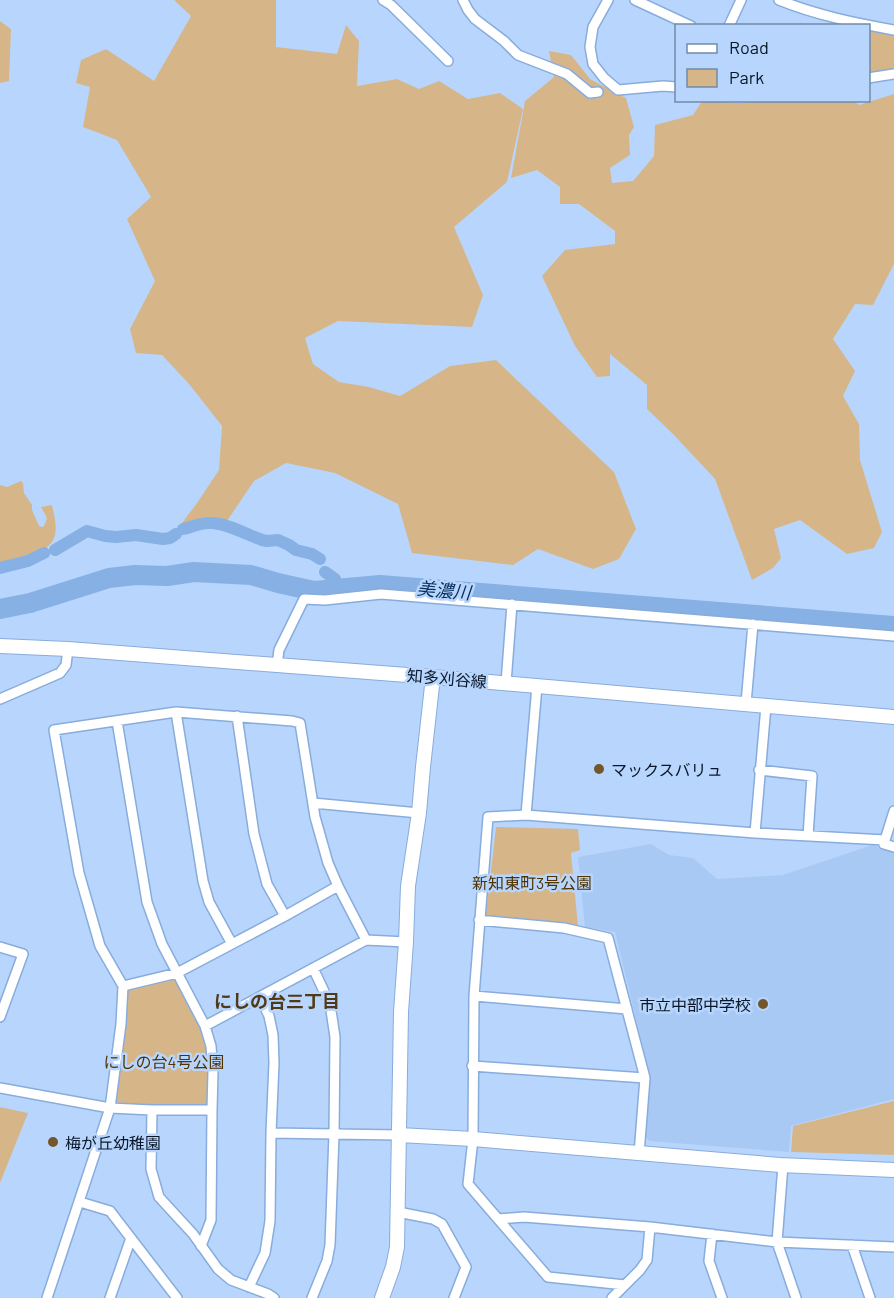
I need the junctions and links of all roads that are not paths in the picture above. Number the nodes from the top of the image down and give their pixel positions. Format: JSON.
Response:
{"nodes":[{"id":1,"x":383,"y":0,"type":"edge"},
{"id":2,"x":463,"y":0,"type":"edge"},
{"id":3,"x":608,"y":0,"type":"edge"},
{"id":4,"x":635,"y":0,"type":"edge"},
{"id":5,"x":741,"y":0,"type":"edge"},
{"id":6,"x":779,"y":0,"type":"edge"},
{"id":7,"x":687,"y":24,"type":"edge"},
{"id":8,"x":730,"y":24,"type":"edge"},
{"id":9,"x":858,"y":24,"type":"edge"},
{"id":10,"x":870,"y":26,"type":"edge"},
{"id":11,"x":894,"y":30,"type":"edge"},
{"id":12,"x":448,"y":61,"type":"dead end"},
{"id":13,"x":894,"y":74,"type":"edge"},
{"id":14,"x":870,"y":78,"type":"edge"},
{"id":15,"x":675,"y":87,"type":"edge"},
{"id":16,"x":598,"y":92,"type":"dead end"},
{"id":17,"x":512,"y":604,"type":"junction"},
{"id":18,"x":753,"y":624,"type":"junction"},
{"id":19,"x":894,"y":636,"type":"edge"},
{"id":20,"x":0,"y":646,"type":"edge"},
{"id":21,"x":68,"y":649,"type":"junction"},
{"id":22,"x":277,"y":665,"type":"junction"},
{"id":23,"x":433,"y":676,"type":"junction"},
{"id":24,"x":506,"y":683,"type":"junction"},
{"id":25,"x":537,"y":686,"type":"junction"},
{"id":26,"x":0,"y":699,"type":"edge"},
{"id":27,"x":746,"y":703,"type":"junction"},
{"id":28,"x":766,"y":706,"type":"junction"},
{"id":29,"x":176,"y":712,"type":"junction"},
{"id":30,"x":237,"y":716,"type":"junction"},
{"id":31,"x":894,"y":717,"type":"edge"},
{"id":32,"x":117,"y":720,"type":"junction"},
{"id":33,"x":759,"y":770,"type":"junction"},
{"id":34,"x":313,"y":803,"type":"junction"},
{"id":35,"x":894,"y":811,"type":"edge"},
{"id":36,"x":419,"y":813,"type":"junction"},
{"id":37,"x":525,"y":814,"type":"junction"},
{"id":38,"x":755,"y":833,"type":"junction"},
{"id":39,"x":808,"y":836,"type":"junction"},
{"id":40,"x":885,"y":840,"type":"junction"},
{"id":41,"x":894,"y":847,"type":"edge"},
{"id":42,"x":338,"y":886,"type":"junction"},
{"id":43,"x":285,"y":916,"type":"junction"},
{"id":44,"x":479,"y":920,"type":"junction"},
{"id":45,"x":366,"y":940,"type":"junction"},
{"id":46,"x":406,"y":942,"type":"junction"},
{"id":47,"x":232,"y":944,"type":"junction"},
{"id":48,"x":0,"y":946,"type":"edge"},
{"id":49,"x":314,"y":968,"type":"junction"},
{"id":50,"x":177,"y":973,"type":"junction"},
{"id":51,"x":123,"y":986,"type":"junction"},
{"id":52,"x":474,"y":996,"type":"junction"},
{"id":53,"x":260,"y":997,"type":"junction"},
{"id":54,"x":627,"y":1009,"type":"junction"},
{"id":55,"x":0,"y":1017,"type":"edge"},
{"id":56,"x":205,"y":1026,"type":"junction"},
{"id":57,"x":472,"y":1066,"type":"junction"},
{"id":58,"x":645,"y":1078,"type":"junction"},
{"id":59,"x":0,"y":1088,"type":"edge"},
{"id":60,"x":110,"y":1108,"type":"junction"},
{"id":61,"x":152,"y":1110,"type":"junction"},
{"id":62,"x":212,"y":1110,"type":"junction"},
{"id":63,"x":271,"y":1133,"type":"junction"},
{"id":64,"x":334,"y":1134,"type":"junction"},
{"id":65,"x":399,"y":1135,"type":"junction"},
{"id":66,"x":473,"y":1139,"type":"junction"},
{"id":67,"x":639,"y":1154,"type":"junction"},
{"id":68,"x":783,"y":1165,"type":"junction"},
{"id":69,"x":894,"y":1170,"type":"edge"},
{"id":70,"x":80,"y":1202,"type":"junction"},
{"id":71,"x":398,"y":1212,"type":"junction"},
{"id":72,"x":498,"y":1219,"type":"junction"},
{"id":73,"x":650,"y":1227,"type":"junction"},
{"id":74,"x":712,"y":1234,"type":"junction"},
{"id":75,"x":131,"y":1238,"type":"junction"},
{"id":76,"x":777,"y":1242,"type":"junction"},
{"id":77,"x":852,"y":1245,"type":"junction"},
{"id":78,"x":201,"y":1246,"type":"junction"},
{"id":79,"x":894,"y":1247,"type":"edge"},
{"id":80,"x":625,"y":1285,"type":"junction"},
{"id":81,"x":249,"y":1287,"type":"junction"},
{"id":82,"x":47,"y":1298,"type":"edge"},
{"id":83,"x":110,"y":1298,"type":"edge"},
{"id":84,"x":177,"y":1298,"type":"edge"},
{"id":85,"x":274,"y":1298,"type":"edge"},
{"id":86,"x":312,"y":1298,"type":"edge"},
{"id":87,"x":382,"y":1298,"type":"edge"},
{"id":88,"x":454,"y":1298,"type":"edge"},
{"id":89,"x":612,"y":1298,"type":"edge"},
{"id":90,"x":722,"y":1298,"type":"edge"},
{"id":91,"x":796,"y":1298,"type":"edge"},
{"id":92,"x":870,"y":1298,"type":"edge"}],
"edges":[{"from":1,"to":12,"type":"street"},
{"from":2,"to":16,"type":"street"},
{"from":3,"to":15,"type":"street"},
{"from":4,"to":7,"type":"street"},
{"from":5,"to":8,"type":"street"},
{"from":6,"to":9,"type":"street"},
{"from":10,"to":11,"type":"street"},
{"from":13,"to":14,"type":"street"},
{"from":17,"to":18,"type":"street"},
{"from":17,"to":22,"type":"street"},
{"from":17,"to":24,"type":"street"},
{"from":18,"to":19,"type":"street"},
{"from":18,"to":27,"type":"street"},
{"from":20,"to":21,"type":"street","name":"知多刈谷線"},
{"from":21,"to":22,"type":"street","name":"知多刈谷線"},
{"from":21,"to":26,"type":"street"},
{"from":22,"to":23,"type":"street","name":"知多刈谷線"},
{"from":23,"to":24,"type":"street","name":"知多刈谷線"},
{"from":23,"to":36,"type":"street"},
{"from":24,"to":25,"type":"street","name":"知多刈谷線"},
{"from":25,"to":27,"type":"street","name":"知多刈谷線"},
{"from":25,"to":37,"type":"street"},
{"from":27,"to":28,"type":"street","name":"知多刈谷線"},
{"from":28,"to":31,"type":"street","name":"知多刈谷線"},
{"from":28,"to":33,"type":"street"},
{"from":29,"to":30,"type":"street"},
{"from":29,"to":32,"type":"street"},
{"from":29,"to":47,"type":"street"},
{"from":30,"to":34,"type":"street"},
{"from":30,"to":43,"type":"street"},
{"from":32,"to":50,"type":"street"},
{"from":32,"to":51,"type":"street"},
{"from":33,"to":38,"type":"street"},
{"from":33,"to":39,"type":"street"},
{"from":34,"to":36,"type":"street"},
{"from":34,"to":42,"type":"street"},
{"from":35,"to":40,"type":"street"},
{"from":36,"to":46,"type":"street"},
{"from":37,"to":38,"type":"street"},
{"from":37,"to":44,"type":"street"},
{"from":38,"to":39,"type":"street"},
{"from":39,"to":40,"type":"street"},
{"from":40,"to":41,"type":"street"},
{"from":42,"to":43,"type":"street"},
{"from":42,"to":45,"type":"street"},
{"from":43,"to":47,"type":"street"},
{"from":44,"to":52,"type":"street"},
{"from":44,"to":54,"type":"street"},
{"from":45,"to":46,"type":"street"},
{"from":45,"to":49,"type":"street"},
{"from":46,"to":65,"type":"street"},
{"from":47,"to":50,"type":"street"},
{"from":48,"to":55,"type":"street"},
{"from":49,"to":53,"type":"street"},
{"from":49,"to":64,"type":"street"},
{"from":50,"to":51,"type":"street"},
{"from":50,"to":56,"type":"street"},
{"from":51,"to":60,"type":"street"},
{"from":52,"to":54,"type":"street"},
{"from":52,"to":57,"type":"street"},
{"from":53,"to":56,"type":"street"},
{"from":53,"to":63,"type":"street"},
{"from":54,"to":58,"type":"street"},
{"from":56,"to":62,"type":"street"},
{"from":57,"to":58,"type":"street"},
{"from":57,"to":66,"type":"street"},
{"from":58,"to":67,"type":"street"},
{"from":59,"to":60,"type":"street"},
{"from":60,"to":61,"type":"street"},
{"from":60,"to":70,"type":"street"},
{"from":61,"to":62,"type":"street"},
{"from":61,"to":78,"type":"street"},
{"from":62,"to":78,"type":"street"},
{"from":63,"to":64,"type":"street"},
{"from":63,"to":81,"type":"street"},
{"from":64,"to":65,"type":"street"},
{"from":64,"to":86,"type":"street"},
{"from":65,"to":66,"type":"street"},
{"from":65,"to":71,"type":"street"},
{"from":66,"to":67,"type":"street"},
{"from":66,"to":72,"type":"street"},
{"from":67,"to":68,"type":"street"},
{"from":68,"to":69,"type":"street"},
{"from":68,"to":76,"type":"street"},
{"from":70,"to":75,"type":"street"},
{"from":70,"to":82,"type":"street"},
{"from":71,"to":87,"type":"street"},
{"from":71,"to":88,"type":"street"},
{"from":72,"to":73,"type":"street"},
{"from":72,"to":80,"type":"street"},
{"from":73,"to":74,"type":"street"},
{"from":73,"to":80,"type":"street"},
{"from":74,"to":76,"type":"street"},
{"from":74,"to":90,"type":"street"},
{"from":75,"to":83,"type":"street"},
{"from":75,"to":84,"type":"street"},
{"from":76,"to":77,"type":"street"},
{"from":76,"to":91,"type":"street"},
{"from":77,"to":79,"type":"street"},
{"from":77,"to":92,"type":"street"},
{"from":78,"to":81,"type":"street"},
{"from":80,"to":89,"type":"street"},
{"from":81,"to":85,"type":"street"}]}
